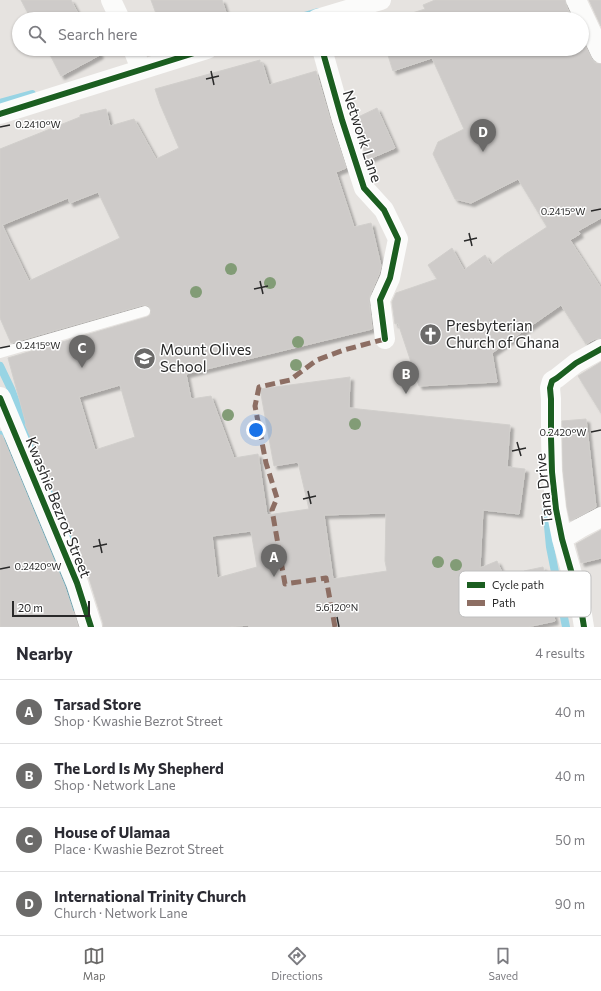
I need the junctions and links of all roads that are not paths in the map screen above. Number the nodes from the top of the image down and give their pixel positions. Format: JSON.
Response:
{"nodes":[{"id":1,"x":111,"y":0,"type":"edge"},
{"id":2,"x":381,"y":0,"type":"edge"},
{"id":3,"x":576,"y":0,"type":"edge"},
{"id":4,"x":361,"y":3,"type":"edge"},
{"id":5,"x":117,"y":12,"type":"edge"},
{"id":6,"x":336,"y":12,"type":"edge"},
{"id":7,"x":582,"y":12,"type":"edge"},
{"id":8,"x":589,"y":28,"type":"edge"},
{"id":9,"x":601,"y":53,"type":"edge"},
{"id":10,"x":136,"y":56,"type":"edge"},
{"id":11,"x":184,"y":56,"type":"edge"},
{"id":12,"x":324,"y":56,"type":"edge"},
{"id":13,"x":141,"y":69,"type":"junction"},
{"id":14,"x":0,"y":114,"type":"edge"},
{"id":15,"x":145,"y":311,"type":"dead end"},
{"id":16,"x":385,"y":340,"type":"dead end"},
{"id":17,"x":601,"y":349,"type":"edge"},
{"id":18,"x":0,"y":352,"type":"edge"},
{"id":19,"x":0,"y":398,"type":"edge"},
{"id":20,"x":601,"y":517,"type":"edge"},
{"id":21,"x":562,"y":539,"type":"junction"},
{"id":22,"x":571,"y":571,"type":"edge"},
{"id":23,"x":582,"y":617,"type":"edge"},
{"id":24,"x":91,"y":627,"type":"edge"},
{"id":25,"x":584,"y":627,"type":"edge"}],
"edges":[{"from":1,"to":5,"type":"street"},
{"from":2,"to":4,"type":"street"},
{"from":3,"to":7,"type":"street"},
{"from":4,"to":6,"type":"street"},
{"from":8,"to":9,"type":"street"},
{"from":10,"to":13,"type":"street"},
{"from":11,"to":13,"type":"street"},
{"from":12,"to":16,"type":"street","name":"Network Lane"},
{"from":13,"to":14,"type":"street"},
{"from":15,"to":18,"type":"lane"},
{"from":17,"to":21,"type":"street","name":"Tana Drive"},
{"from":19,"to":24,"type":"street","name":"Kwashie Bezrot Street"},
{"from":20,"to":21,"type":"street"},
{"from":21,"to":22,"type":"street","name":"Tana Drive"},
{"from":23,"to":25,"type":"street","name":"Tana Drive"}]}
